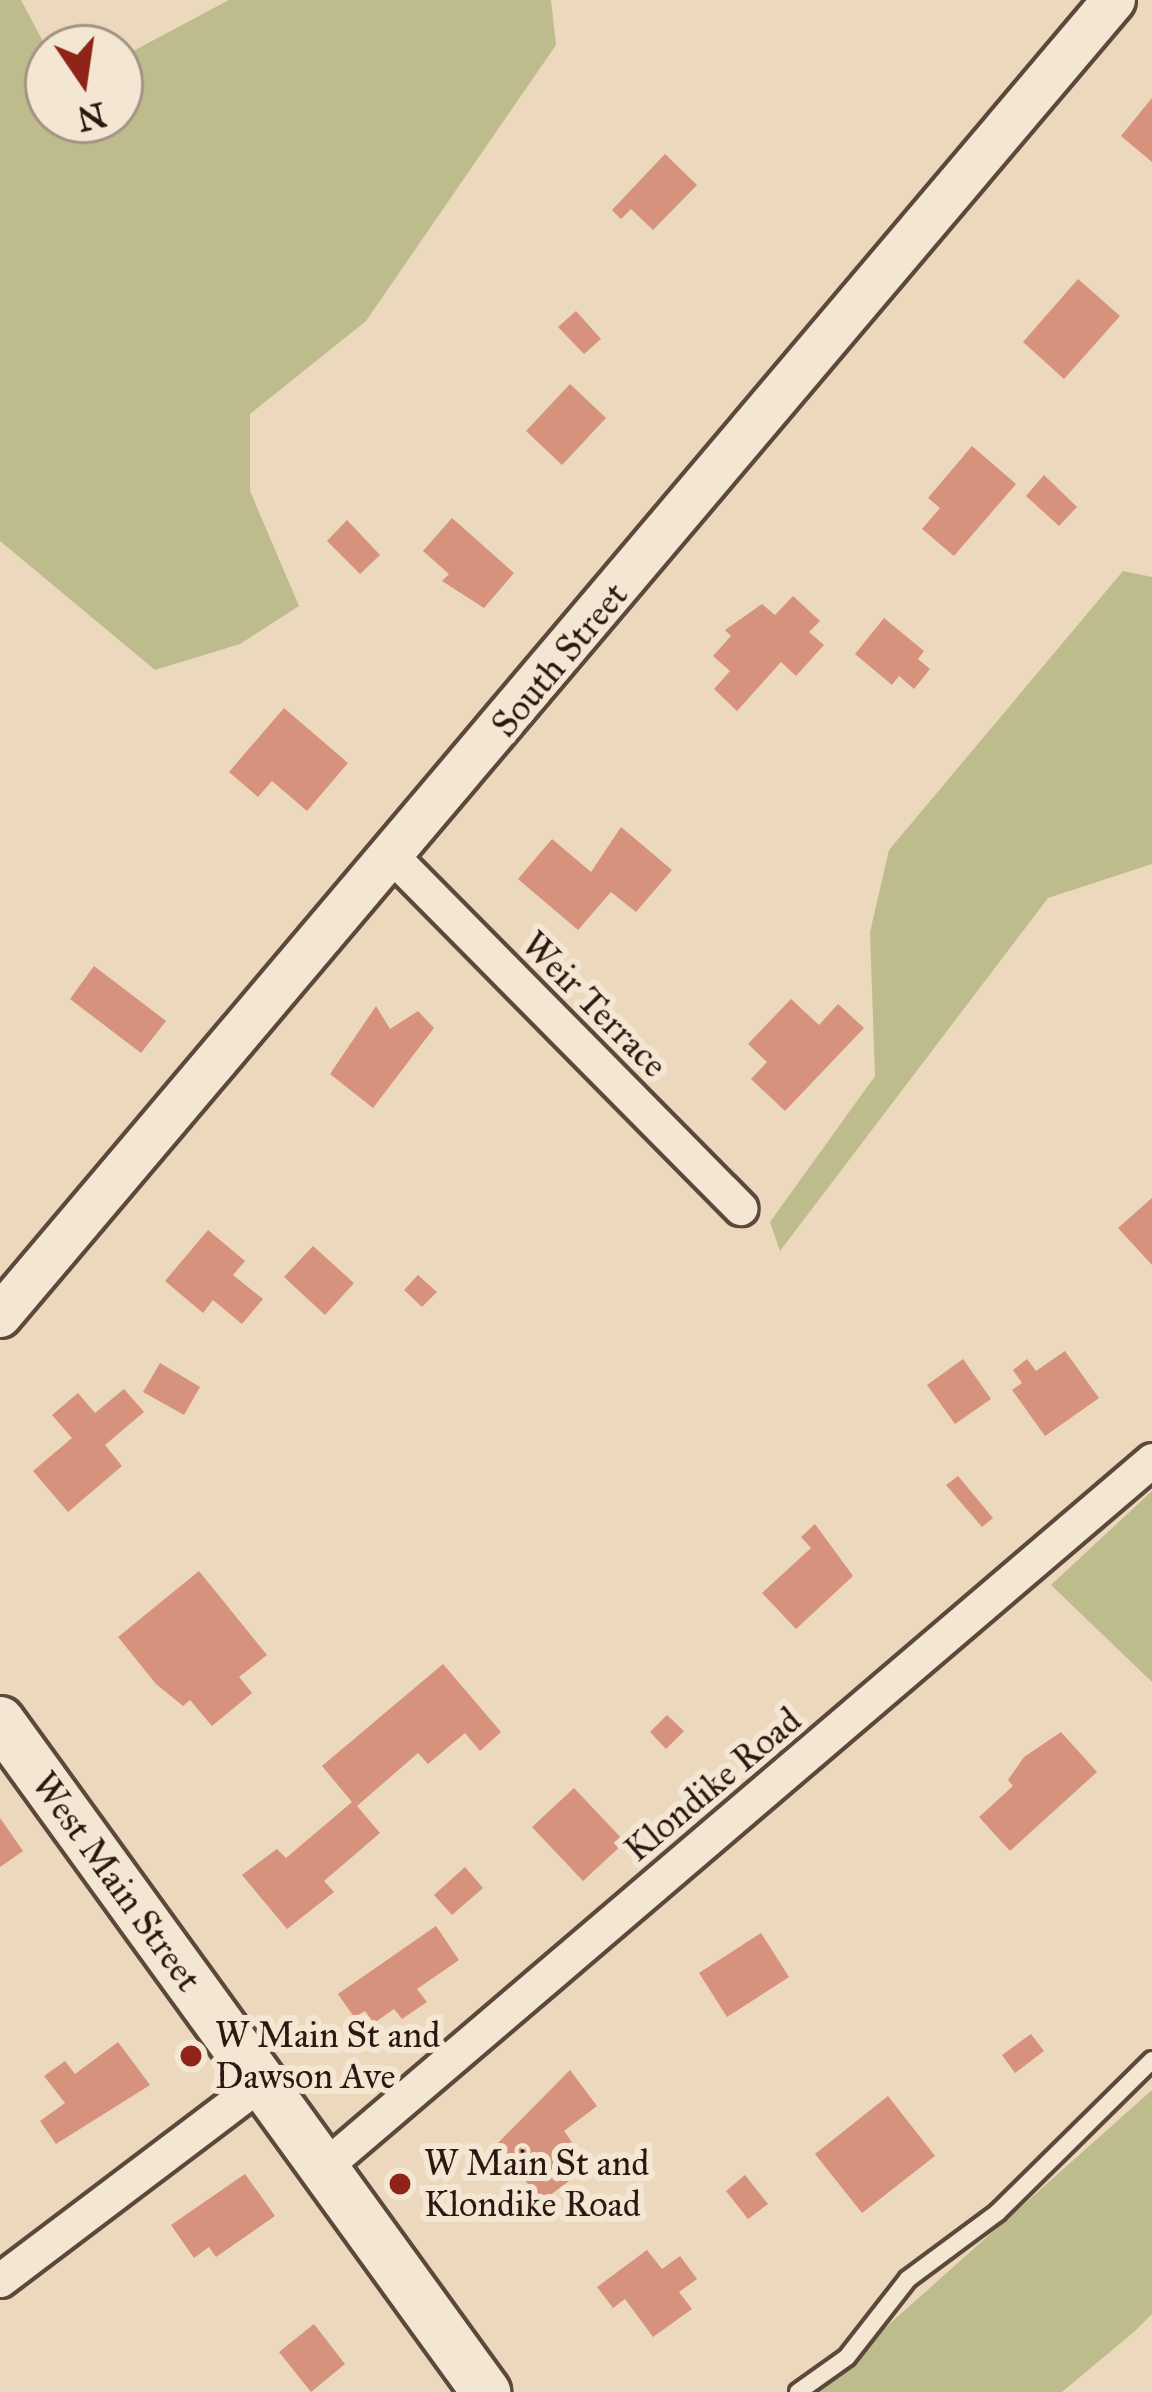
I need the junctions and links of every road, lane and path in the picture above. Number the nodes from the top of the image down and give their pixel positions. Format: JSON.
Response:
{"nodes":[{"id":1,"x":1114,"y":0,"type":"edge"},
{"id":2,"x":393,"y":857,"type":"junction"},
{"id":3,"x":740,"y":1208,"type":"dead end"},
{"id":4,"x":0,"y":1316,"type":"edge"},
{"id":5,"x":1152,"y":1460,"type":"edge"},
{"id":6,"x":0,"y":1721,"type":"edge"},
{"id":7,"x":1152,"y":2060,"type":"edge"},
{"id":8,"x":262,"y":2083,"type":"junction"},
{"id":9,"x":324,"y":2167,"type":"junction"},
{"id":10,"x":0,"y":2280,"type":"edge"},
{"id":11,"x":486,"y":2392,"type":"edge"},
{"id":12,"x":799,"y":2392,"type":"edge"}],
"edges":[{"from":1,"to":2,"type":"street","name":"South Street"},
{"from":2,"to":3,"type":"street","name":"Weir Terrace"},
{"from":2,"to":4,"type":"street","name":"South Street"},
{"from":5,"to":9,"type":"street","name":"Klondike Road"},
{"from":6,"to":8,"type":"main road","name":"West Main Street"},
{"from":7,"to":12,"type":"lane"},
{"from":8,"to":9,"type":"main road","name":"West Main Street"},
{"from":8,"to":10,"type":"street"},
{"from":9,"to":11,"type":"main road","name":"West Main Street"}]}
